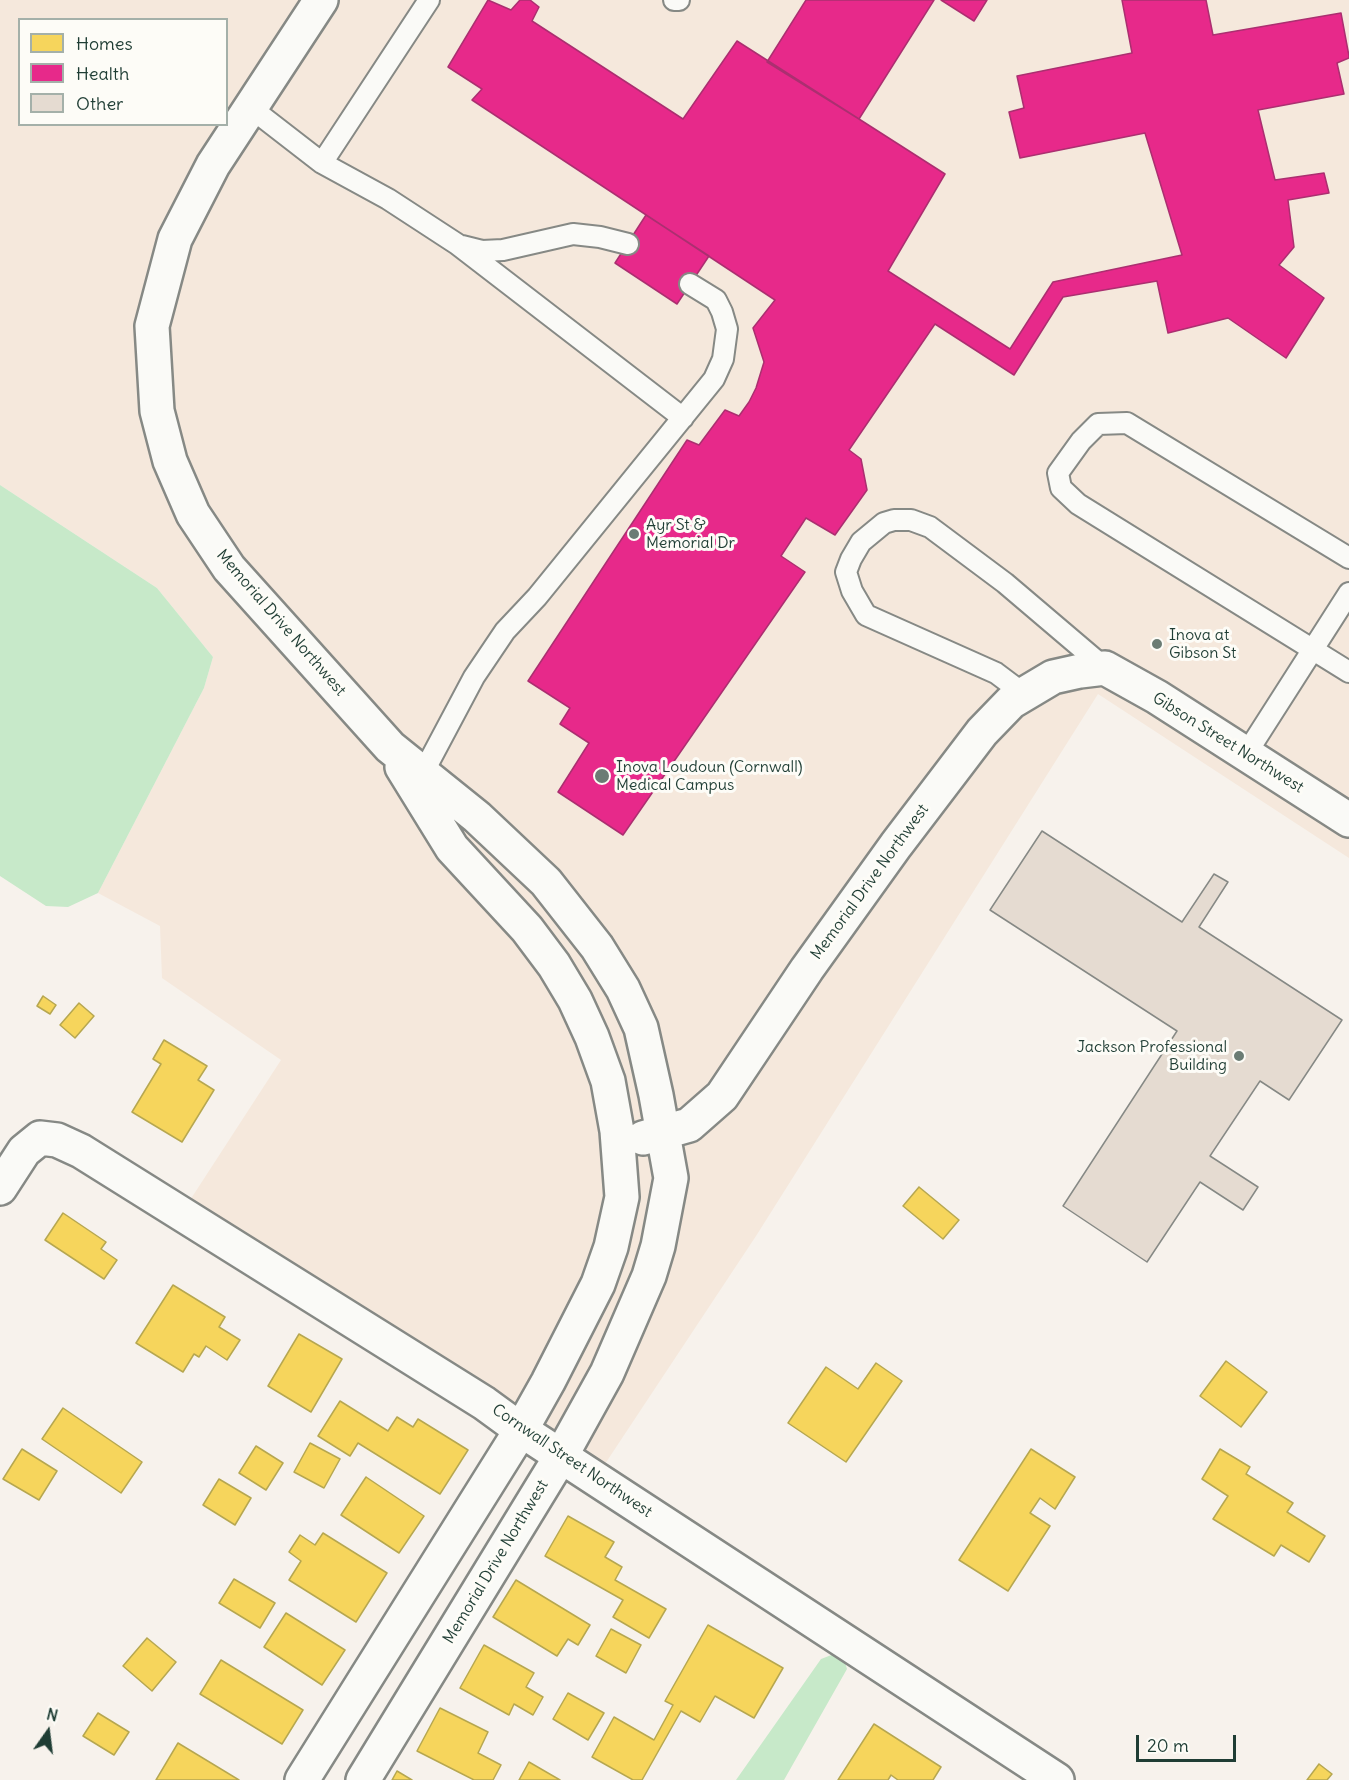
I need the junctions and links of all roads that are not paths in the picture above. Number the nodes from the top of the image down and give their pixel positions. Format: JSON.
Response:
{"nodes":[{"id":1,"x":321,"y":0,"type":"edge"},
{"id":2,"x":429,"y":0,"type":"edge"},
{"id":3,"x":674,"y":0,"type":"edge"},
{"id":4,"x":679,"y":0,"type":"edge"},
{"id":5,"x":250,"y":108,"type":"junction"},
{"id":6,"x":322,"y":164,"type":"junction"},
{"id":7,"x":457,"y":244,"type":"junction"},
{"id":8,"x":628,"y":244,"type":"dead end"},
{"id":9,"x":690,"y":284,"type":"dead end"},
{"id":10,"x":683,"y":418,"type":"junction"},
{"id":11,"x":1349,"y":558,"type":"edge"},
{"id":12,"x":1349,"y":593,"type":"edge"},
{"id":13,"x":1314,"y":649,"type":"junction"},
{"id":14,"x":1105,"y":668,"type":"junction"},
{"id":15,"x":1349,"y":672,"type":"edge"},
{"id":16,"x":1024,"y":693,"type":"junction"},
{"id":17,"x":1246,"y":754,"type":"junction"},
{"id":18,"x":418,"y":779,"type":"junction"},
{"id":19,"x":1349,"y":820,"type":"edge"},
{"id":20,"x":663,"y":1132,"type":"junction"},
{"id":21,"x":618,"y":1146,"type":"junction"},
{"id":22,"x":0,"y":1188,"type":"edge"},
{"id":23,"x":521,"y":1430,"type":"junction"},
{"id":24,"x":561,"y":1456,"type":"junction"},
{"id":25,"x":333,"y":1730,"type":"junction"},
{"id":26,"x":370,"y":1768,"type":"edge"},
{"id":27,"x":302,"y":1780,"type":"edge"},
{"id":28,"x":1057,"y":1780,"type":"edge"}],
"edges":[{"from":1,"to":5,"type":"street","name":"Memorial Drive Northwest"},
{"from":2,"to":6,"type":"lane"},
{"from":3,"to":4,"type":"lane"},
{"from":5,"to":6,"type":"lane"},
{"from":5,"to":18,"type":"street","name":"Memorial Drive Northwest"},
{"from":6,"to":7,"type":"lane"},
{"from":7,"to":8,"type":"lane"},
{"from":7,"to":10,"type":"lane"},
{"from":9,"to":10,"type":"lane"},
{"from":10,"to":18,"type":"lane"},
{"from":11,"to":13,"type":"lane"},
{"from":12,"to":13,"type":"lane"},
{"from":13,"to":15,"type":"lane"},
{"from":13,"to":17,"type":"lane"},
{"from":14,"to":16,"type":"street","name":"Memorial Drive Northwest"},
{"from":14,"to":16,"type":"lane"},
{"from":14,"to":17,"type":"street","name":"Gibson Street Northwest"},
{"from":16,"to":20,"type":"street","name":"Memorial Drive Northwest"},
{"from":17,"to":19,"type":"street","name":"Gibson Street Northwest"},
{"from":18,"to":20,"type":"street","name":"Memorial Drive Northwest"},
{"from":18,"to":21,"type":"street","name":"Memorial Drive Northwest"},
{"from":20,"to":21,"type":"street","name":"Memorial Drive Northwest"},
{"from":20,"to":24,"type":"street","name":"Memorial Drive Northwest"},
{"from":21,"to":23,"type":"street","name":"Memorial Drive Northwest"},
{"from":22,"to":23,"type":"street","name":"Cornwall Street Northwest"},
{"from":23,"to":24,"type":"street","name":"Cornwall Street Northwest"},
{"from":23,"to":25,"type":"street","name":"Memorial Drive Northwest"},
{"from":24,"to":26,"type":"street","name":"Memorial Drive Northwest"},
{"from":24,"to":28,"type":"street","name":"Cornwall Street Northwest"},
{"from":25,"to":26,"type":"street"},
{"from":25,"to":27,"type":"street","name":"Memorial Drive Northwest"}]}
